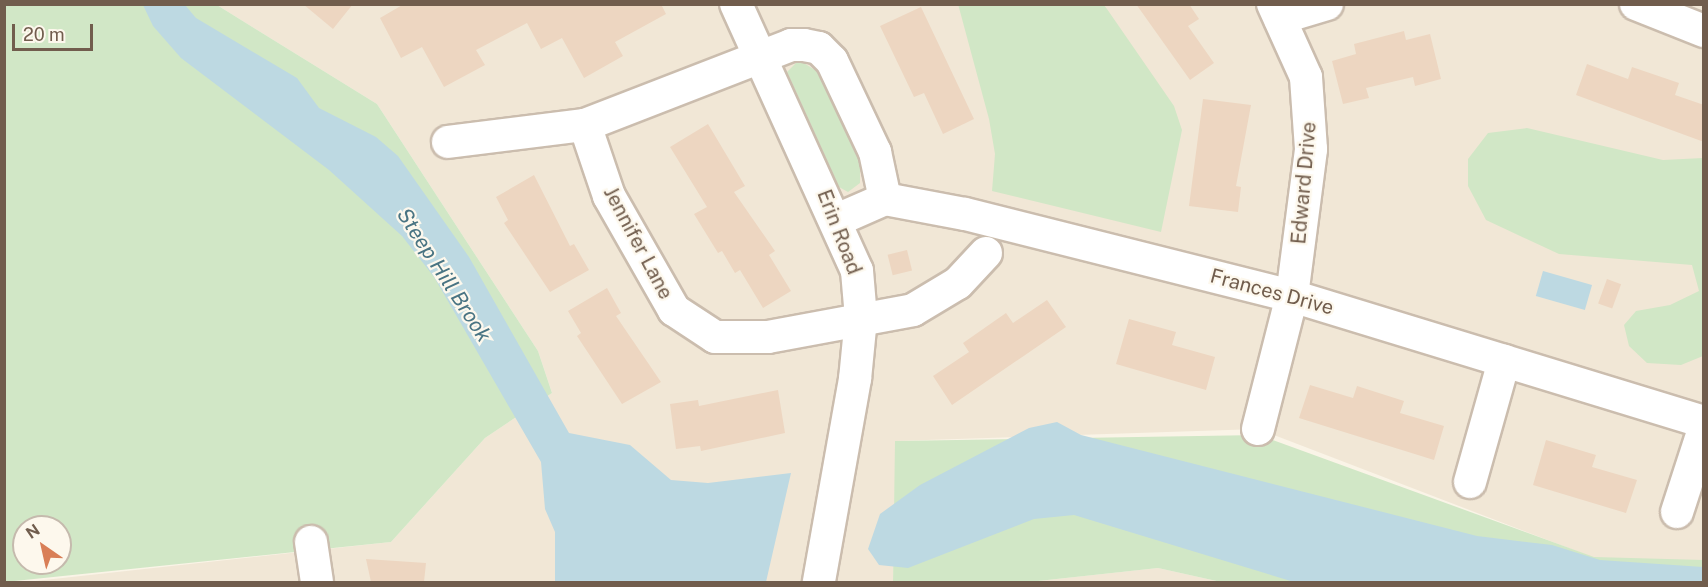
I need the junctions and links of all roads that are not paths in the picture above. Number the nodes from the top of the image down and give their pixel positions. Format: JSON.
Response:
{"nodes":[{"id":1,"x":736,"y":4,"type":"edge"},
{"id":2,"x":1328,"y":4,"type":"edge"},
{"id":3,"x":1636,"y":4,"type":"edge"},
{"id":4,"x":1276,"y":11,"type":"edge"},
{"id":5,"x":1704,"y":31,"type":"edge"},
{"id":6,"x":759,"y":57,"type":"junction"},
{"id":7,"x":585,"y":125,"type":"junction"},
{"id":8,"x":448,"y":142,"type":"dead end"},
{"id":9,"x":885,"y":199,"type":"junction"},
{"id":10,"x":837,"y":220,"type":"junction"},
{"id":11,"x":986,"y":253,"type":"dead end"},
{"id":12,"x":1292,"y":296,"type":"junction"},
{"id":13,"x":861,"y":318,"type":"junction"},
{"id":14,"x":1504,"y":361,"type":"junction"},
{"id":15,"x":1704,"y":422,"type":"edge"},
{"id":16,"x":1258,"y":429,"type":"dead end"},
{"id":17,"x":1704,"y":429,"type":"edge"},
{"id":18,"x":1470,"y":482,"type":"dead end"},
{"id":19,"x":1677,"y":512,"type":"dead end"},
{"id":20,"x":311,"y":542,"type":"dead end"},
{"id":21,"x":317,"y":582,"type":"edge"},
{"id":22,"x":819,"y":582,"type":"edge"}],
"edges":[{"from":1,"to":6,"type":"street","name":"Erin Road"},
{"from":2,"to":4,"type":"street"},
{"from":3,"to":5,"type":"street"},
{"from":4,"to":12,"type":"street","name":"Edward Drive"},
{"from":6,"to":7,"type":"street"},
{"from":6,"to":9,"type":"street"},
{"from":6,"to":10,"type":"street","name":"Erin Road"},
{"from":7,"to":8,"type":"street"},
{"from":7,"to":13,"type":"street","name":"Jennifer Lane"},
{"from":9,"to":10,"type":"street"},
{"from":9,"to":12,"type":"street","name":"Frances Drive"},
{"from":10,"to":13,"type":"street","name":"Erin Road"},
{"from":11,"to":13,"type":"street","name":"Jennifer Lane"},
{"from":12,"to":14,"type":"street","name":"Frances Drive"},
{"from":12,"to":16,"type":"street","name":"Edward Drive"},
{"from":13,"to":22,"type":"street","name":"Erin Road"},
{"from":14,"to":15,"type":"street","name":"Frances Drive"},
{"from":14,"to":18,"type":"street"},
{"from":17,"to":19,"type":"street"},
{"from":20,"to":21,"type":"street"}]}
